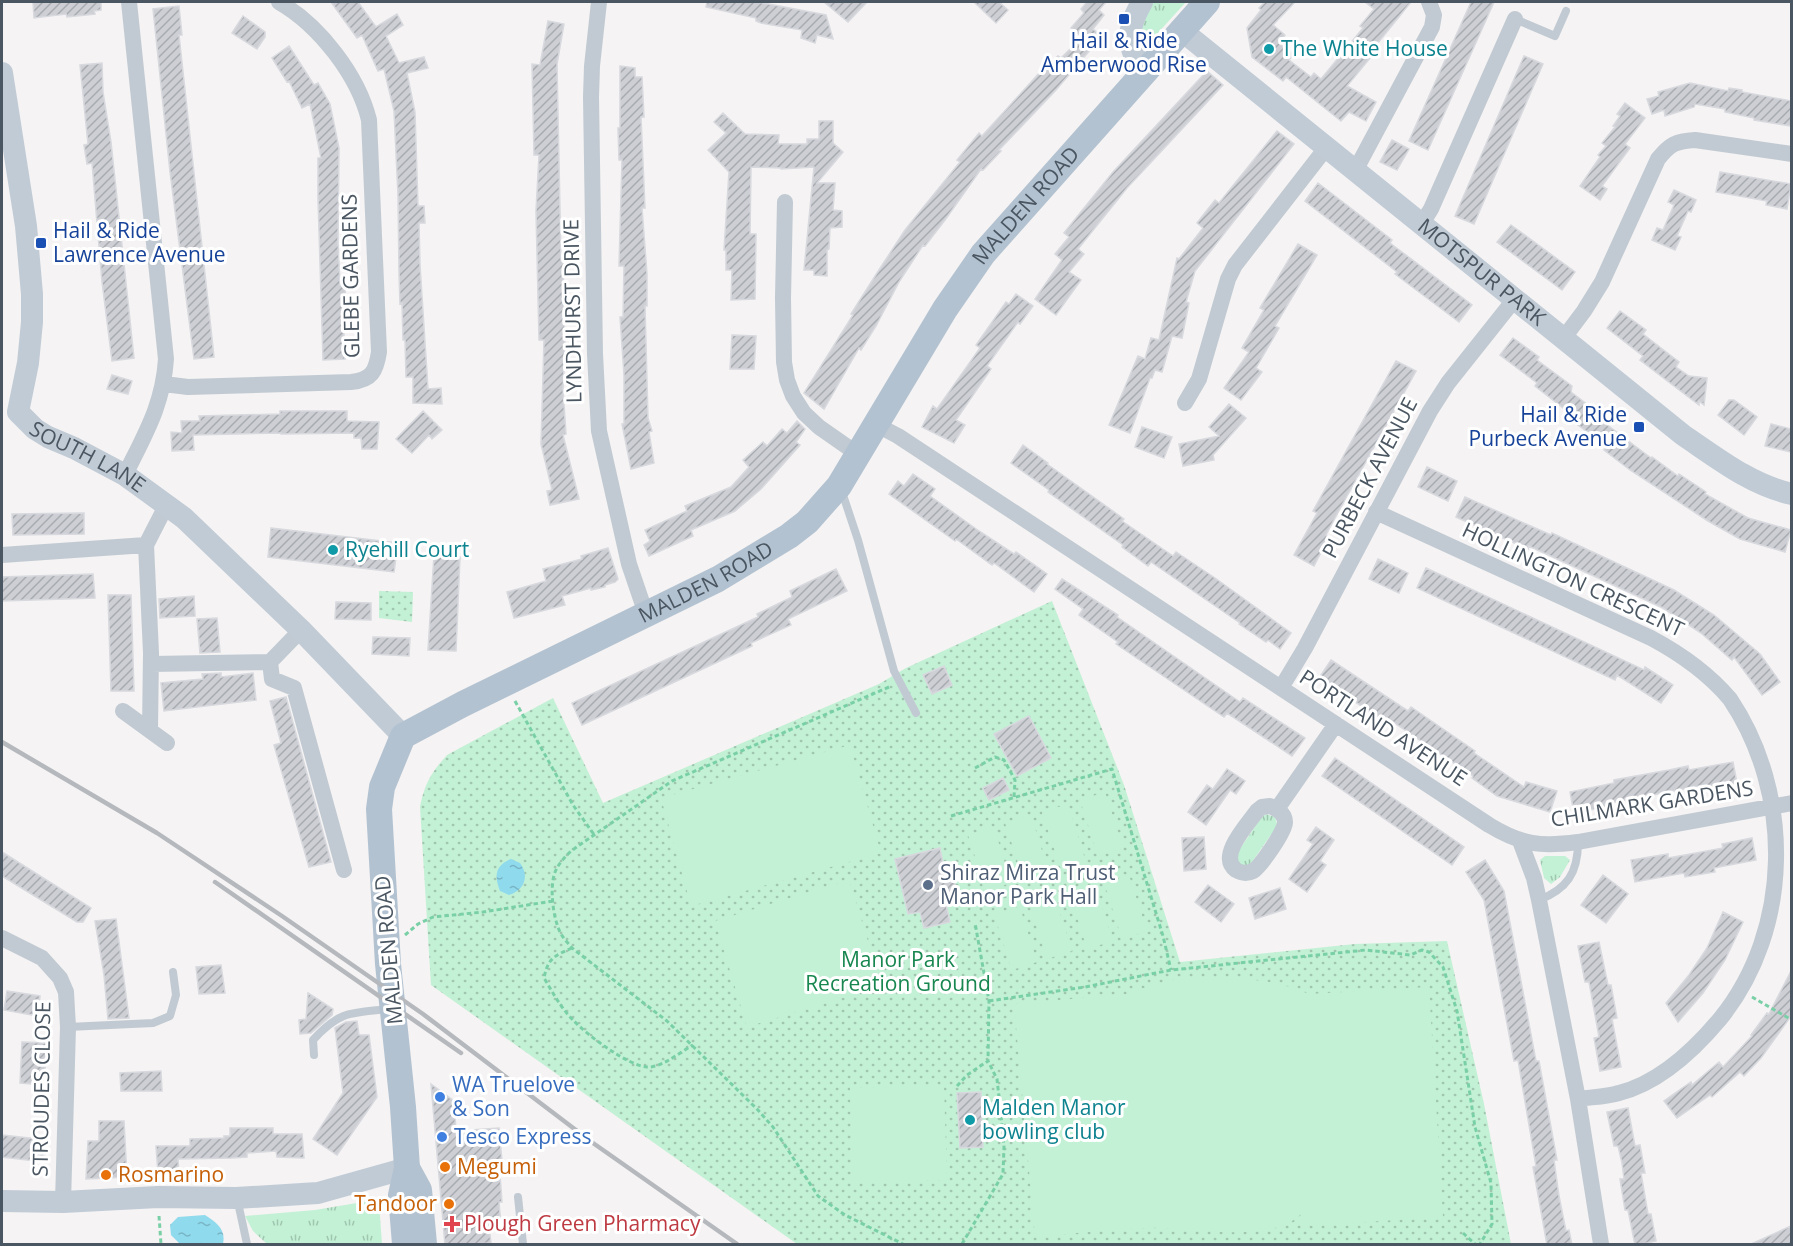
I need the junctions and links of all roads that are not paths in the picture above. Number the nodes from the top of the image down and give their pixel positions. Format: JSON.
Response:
{"nodes":[{"id":1,"x":129,"y":2,"type":"edge"},
{"id":2,"x":279,"y":2,"type":"edge"},
{"id":3,"x":599,"y":2,"type":"edge"},
{"id":4,"x":1142,"y":2,"type":"edge"},
{"id":5,"x":1207,"y":2,"type":"edge"},
{"id":6,"x":1429,"y":2,"type":"edge"},
{"id":7,"x":1566,"y":11,"type":"dead end"},
{"id":8,"x":1515,"y":19,"type":"joint"},
{"id":9,"x":1181,"y":30,"type":"junction"},
{"id":10,"x":1144,"y":71,"type":"junction"},
{"id":11,"x":2,"y":73,"type":"edge"},
{"id":12,"x":7,"y":133,"type":"edge"},
{"id":13,"x":1326,"y":148,"type":"junction"},
{"id":14,"x":1791,"y":154,"type":"edge"},
{"id":15,"x":1355,"y":171,"type":"junction"},
{"id":16,"x":785,"y":202,"type":"dead end"},
{"id":17,"x":1421,"y":225,"type":"junction"},
{"id":18,"x":1514,"y":300,"type":"junction"},
{"id":19,"x":1563,"y":339,"type":"junction"},
{"id":20,"x":164,"y":384,"type":"junction"},
{"id":21,"x":1185,"y":403,"type":"dead end"},
{"id":22,"x":10,"y":413,"type":"edge"},
{"id":23,"x":877,"y":425,"type":"junction"},
{"id":24,"x":859,"y":455,"type":"junction"},
{"id":25,"x":125,"y":475,"type":"junction"},
{"id":26,"x":839,"y":486,"type":"junction"},
{"id":27,"x":1791,"y":494,"type":"edge"},
{"id":28,"x":166,"y":504,"type":"junction"},
{"id":29,"x":1376,"y":512,"type":"junction"},
{"id":30,"x":146,"y":545,"type":"junction"},
{"id":31,"x":2,"y":555,"type":"edge"},
{"id":32,"x":646,"y":614,"type":"junction"},
{"id":33,"x":301,"y":630,"type":"junction"},
{"id":34,"x":270,"y":662,"type":"junction"},
{"id":35,"x":151,"y":664,"type":"junction"},
{"id":36,"x":1281,"y":688,"type":"junction"},
{"id":37,"x":123,"y":711,"type":"dead end"},
{"id":38,"x":916,"y":713,"type":"dead end"},
{"id":39,"x":1336,"y":724,"type":"junction"},
{"id":40,"x":150,"y":730,"type":"junction"},
{"id":41,"x":403,"y":736,"type":"junction"},
{"id":42,"x":167,"y":743,"type":"dead end"},
{"id":43,"x":1785,"y":805,"type":"edge"},
{"id":44,"x":1277,"y":809,"type":"dead end"},
{"id":45,"x":1520,"y":841,"type":"junction"},
{"id":46,"x":1578,"y":842,"type":"junction"},
{"id":47,"x":344,"y":870,"type":"dead end"},
{"id":48,"x":1539,"y":900,"type":"junction"},
{"id":49,"x":2,"y":938,"type":"edge"},
{"id":50,"x":173,"y":972,"type":"dead end"},
{"id":51,"x":393,"y":1008,"type":"junction"},
{"id":52,"x":68,"y":1027,"type":"junction"},
{"id":53,"x":314,"y":1055,"type":"dead end"},
{"id":54,"x":1578,"y":1099,"type":"junction"},
{"id":55,"x":407,"y":1168,"type":"junction"},
{"id":56,"x":518,"y":1197,"type":"dead end"},
{"id":57,"x":237,"y":1198,"type":"junction"},
{"id":58,"x":2,"y":1201,"type":"edge"},
{"id":59,"x":63,"y":1202,"type":"junction"},
{"id":60,"x":247,"y":1245,"type":"edge"},
{"id":61,"x":405,"y":1245,"type":"edge"},
{"id":62,"x":424,"y":1245,"type":"edge"},
{"id":63,"x":523,"y":1245,"type":"edge"},
{"id":64,"x":1601,"y":1245,"type":"edge"}],
"edges":[{"from":1,"to":20,"type":"street"},
{"from":2,"to":20,"type":"street","name":"GLEBE GARDENS"},
{"from":3,"to":32,"type":"street","name":"LYNDHURST DRIVE"},
{"from":4,"to":10,"type":"street"},
{"from":5,"to":9,"type":"main road","name":"MALDEN ROAD"},
{"from":6,"to":15,"type":"street"},
{"from":7,"to":8,"type":"lane"},
{"from":8,"to":17,"type":"street"},
{"from":9,"to":10,"type":"main road","name":"MALDEN ROAD"},
{"from":9,"to":13,"type":"street","name":"MOTSPUR PARK"},
{"from":10,"to":23,"type":"main road","name":"MALDEN ROAD"},
{"from":11,"to":12,"type":"street","name":"SOUTH LANE"},
{"from":12,"to":22,"type":"street","name":"SOUTH LANE"},
{"from":13,"to":15,"type":"street","name":"MOTSPUR PARK"},
{"from":13,"to":21,"type":"street"},
{"from":14,"to":19,"type":"street"},
{"from":15,"to":17,"type":"street","name":"MOTSPUR PARK"},
{"from":16,"to":24,"type":"street"},
{"from":17,"to":18,"type":"street","name":"MOTSPUR PARK"},
{"from":18,"to":19,"type":"street","name":"MOTSPUR PARK"},
{"from":18,"to":29,"type":"street","name":"PURBECK AVENUE"},
{"from":19,"to":27,"type":"street","name":"MOTSPUR PARK"},
{"from":20,"to":25,"type":"street"},
{"from":22,"to":25,"type":"street","name":"SOUTH LANE"},
{"from":23,"to":24,"type":"main road","name":"MALDEN ROAD"},
{"from":23,"to":36,"type":"street","name":"PORTLAND AVENUE"},
{"from":24,"to":26,"type":"main road","name":"MALDEN ROAD"},
{"from":25,"to":28,"type":"street","name":"SOUTH LANE"},
{"from":26,"to":32,"type":"main road","name":"MALDEN ROAD"},
{"from":26,"to":38,"type":"lane"},
{"from":28,"to":30,"type":"street"},
{"from":28,"to":33,"type":"street","name":"SOUTH LANE"},
{"from":29,"to":36,"type":"street","name":"PURBECK AVENUE"},
{"from":29,"to":43,"type":"street","name":"HOLLINGTON CRESCENT"},
{"from":30,"to":31,"type":"street"},
{"from":30,"to":35,"type":"street"},
{"from":32,"to":41,"type":"main road","name":"MALDEN ROAD"},
{"from":33,"to":34,"type":"street"},
{"from":33,"to":41,"type":"street","name":"SOUTH LANE"},
{"from":34,"to":35,"type":"street"},
{"from":34,"to":47,"type":"street"},
{"from":35,"to":40,"type":"street"},
{"from":36,"to":39,"type":"street","name":"PORTLAND AVENUE"},
{"from":37,"to":40,"type":"street"},
{"from":39,"to":44,"type":"street"},
{"from":39,"to":45,"type":"street","name":"PORTLAND AVENUE"},
{"from":40,"to":42,"type":"street"},
{"from":41,"to":51,"type":"main road","name":"MALDEN ROAD"},
{"from":43,"to":46,"type":"street","name":"CHILMARK GARDENS"},
{"from":43,"to":54,"type":"street","name":"HOLLINGTON CRESCENT"},
{"from":45,"to":46,"type":"street","name":"CHILMARK GARDENS"},
{"from":45,"to":48,"type":"street"},
{"from":46,"to":48,"type":"lane"},
{"from":48,"to":54,"type":"street"},
{"from":49,"to":52,"type":"street","name":"STROUDES CLOSE"},
{"from":50,"to":52,"type":"lane"},
{"from":51,"to":53,"type":"lane"},
{"from":51,"to":55,"type":"main road","name":"MALDEN ROAD"},
{"from":52,"to":59,"type":"street","name":"STROUDES CLOSE"},
{"from":54,"to":64,"type":"street"},
{"from":55,"to":57,"type":"street"},
{"from":55,"to":61,"type":"main road","name":"MALDEN ROAD"},
{"from":55,"to":62,"type":"main road","name":"MALDEN ROAD"},
{"from":56,"to":63,"type":"lane"},
{"from":57,"to":59,"type":"street"},
{"from":57,"to":60,"type":"lane"},
{"from":58,"to":59,"type":"street"}]}
